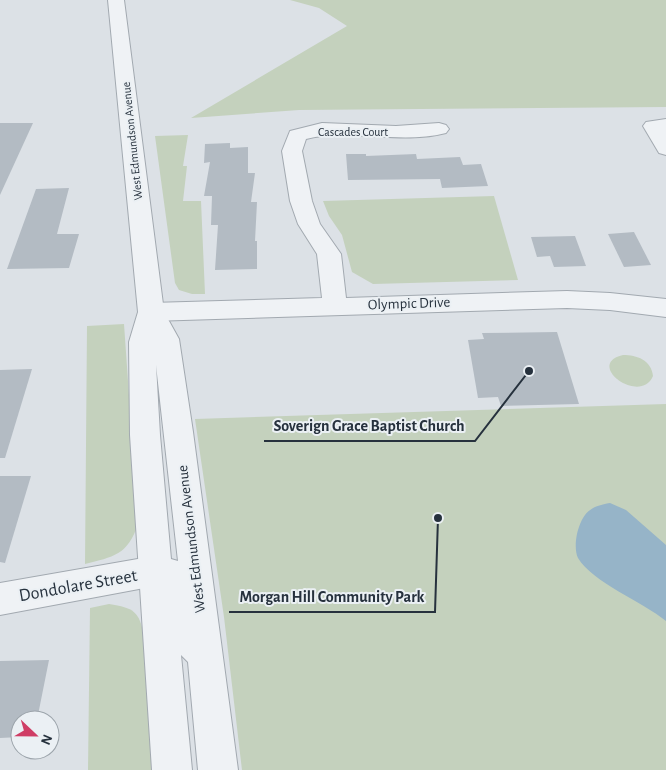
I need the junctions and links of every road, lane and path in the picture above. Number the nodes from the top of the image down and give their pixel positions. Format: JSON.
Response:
{"nodes":[{"id":1,"x":116,"y":0,"type":"edge"},
{"id":2,"x":660,"y":126,"type":"edge"},
{"id":3,"x":439,"y":129,"type":"dead end"},
{"id":4,"x":666,"y":149,"type":"edge"},
{"id":5,"x":335,"y":306,"type":"junction"},
{"id":6,"x":666,"y":308,"type":"edge"},
{"id":7,"x":151,"y":312,"type":"junction"},
{"id":8,"x":155,"y":571,"type":"junction"},
{"id":9,"x":0,"y":599,"type":"edge"},
{"id":10,"x":205,"y":655,"type":"junction"},
{"id":11,"x":172,"y":770,"type":"edge"},
{"id":12,"x":218,"y":770,"type":"edge"}],
"edges":[{"from":1,"to":7,"type":"street","name":"West Edmundson Avenue"},
{"from":2,"to":4,"type":"street"},
{"from":3,"to":5,"type":"street","name":"Cascades Court"},
{"from":5,"to":6,"type":"street","name":"Olympic Drive"},
{"from":5,"to":7,"type":"street","name":"Olympic Drive"},
{"from":7,"to":8,"type":"street","name":"West Edmundson Avenue"},
{"from":7,"to":10,"type":"street","name":"West Edmundson Avenue"},
{"from":8,"to":9,"type":"street","name":"Dondolare Street"},
{"from":8,"to":10,"type":"street"},
{"from":8,"to":11,"type":"street","name":"West Edmundson Avenue"},
{"from":10,"to":12,"type":"street","name":"West Edmundson Avenue"}]}
